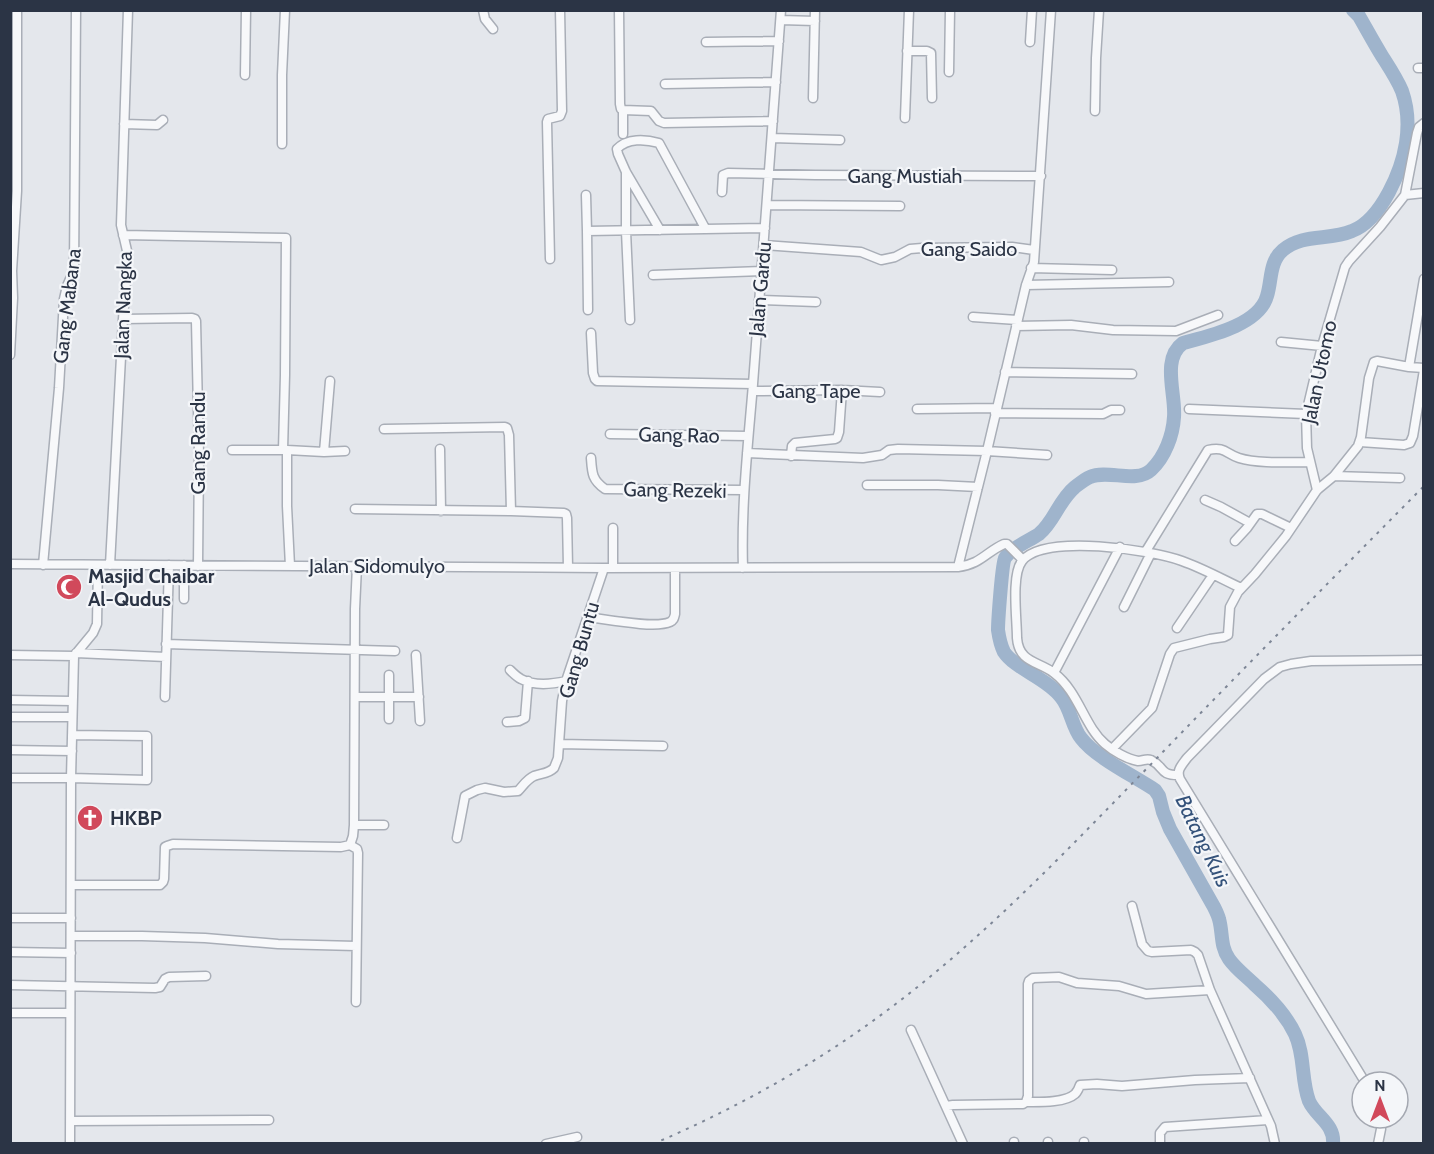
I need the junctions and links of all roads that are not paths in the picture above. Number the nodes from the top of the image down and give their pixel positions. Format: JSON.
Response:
{"nodes":[{"id":1,"x":17,"y":10,"type":"edge"},
{"id":2,"x":76,"y":10,"type":"edge"},
{"id":3,"x":128,"y":10,"type":"edge"},
{"id":4,"x":246,"y":10,"type":"edge"},
{"id":5,"x":285,"y":10,"type":"edge"},
{"id":6,"x":483,"y":10,"type":"edge"},
{"id":7,"x":560,"y":10,"type":"edge"},
{"id":8,"x":619,"y":10,"type":"edge"},
{"id":9,"x":815,"y":10,"type":"edge"},
{"id":10,"x":909,"y":10,"type":"edge"},
{"id":11,"x":950,"y":10,"type":"edge"},
{"id":12,"x":1032,"y":10,"type":"edge"},
{"id":13,"x":1051,"y":10,"type":"edge"},
{"id":14,"x":1099,"y":10,"type":"edge"},
{"id":15,"x":781,"y":15,"type":"edge"},
{"id":16,"x":815,"y":21,"type":"junction"},
{"id":17,"x":493,"y":29,"type":"dead end"},
{"id":18,"x":779,"y":41,"type":"junction"},
{"id":19,"x":706,"y":42,"type":"dead end"},
{"id":20,"x":1030,"y":42,"type":"dead end"},
{"id":21,"x":908,"y":51,"type":"junction"},
{"id":22,"x":949,"y":72,"type":"dead end"},
{"id":23,"x":244,"y":75,"type":"dead end"},
{"id":24,"x":776,"y":82,"type":"junction"},
{"id":25,"x":665,"y":84,"type":"dead end"},
{"id":26,"x":813,"y":98,"type":"dead end"},
{"id":27,"x":932,"y":98,"type":"dead end"},
{"id":28,"x":623,"y":111,"type":"junction"},
{"id":29,"x":1095,"y":111,"type":"dead end"},
{"id":30,"x":905,"y":118,"type":"dead end"},
{"id":31,"x":163,"y":120,"type":"dead end"},
{"id":32,"x":773,"y":121,"type":"junction"},
{"id":33,"x":1424,"y":123,"type":"edge"},
{"id":34,"x":124,"y":124,"type":"junction"},
{"id":35,"x":623,"y":134,"type":"dead end"},
{"id":36,"x":772,"y":138,"type":"junction"},
{"id":37,"x":840,"y":140,"type":"dead end"},
{"id":38,"x":282,"y":144,"type":"dead end"},
{"id":39,"x":627,"y":172,"type":"junction"},
{"id":40,"x":770,"y":173,"type":"junction"},
{"id":41,"x":1041,"y":176,"type":"junction"},
{"id":42,"x":722,"y":192,"type":"dead end"},
{"id":43,"x":1424,"y":194,"type":"edge"},
{"id":44,"x":586,"y":195,"type":"dead end"},
{"id":45,"x":1405,"y":195,"type":"junction"},
{"id":46,"x":767,"y":205,"type":"junction"},
{"id":47,"x":900,"y":206,"type":"dead end"},
{"id":48,"x":705,"y":228,"type":"junction"},
{"id":49,"x":765,"y":228,"type":"junction"},
{"id":50,"x":660,"y":230,"type":"junction"},
{"id":51,"x":587,"y":231,"type":"junction"},
{"id":52,"x":626,"y":231,"type":"junction"},
{"id":53,"x":123,"y":235,"type":"junction"},
{"id":54,"x":764,"y":245,"type":"junction"},
{"id":55,"x":1034,"y":250,"type":"junction"},
{"id":56,"x":550,"y":259,"type":"dead end"},
{"id":57,"x":1031,"y":268,"type":"junction"},
{"id":58,"x":1112,"y":270,"type":"dead end"},
{"id":59,"x":11,"y":271,"type":"edge"},
{"id":60,"x":762,"y":271,"type":"junction"},
{"id":61,"x":653,"y":275,"type":"dead end"},
{"id":62,"x":1424,"y":279,"type":"edge"},
{"id":63,"x":1169,"y":282,"type":"dead end"},
{"id":64,"x":1026,"y":285,"type":"junction"},
{"id":65,"x":12,"y":298,"type":"edge"},
{"id":66,"x":759,"y":300,"type":"junction"},
{"id":67,"x":816,"y":302,"type":"dead end"},
{"id":68,"x":588,"y":310,"type":"dead end"},
{"id":69,"x":1218,"y":315,"type":"dead end"},
{"id":70,"x":973,"y":317,"type":"dead end"},
{"id":71,"x":123,"y":319,"type":"junction"},
{"id":72,"x":630,"y":320,"type":"dead end"},
{"id":73,"x":1017,"y":323,"type":"junction"},
{"id":74,"x":1420,"y":329,"type":"edge"},
{"id":75,"x":591,"y":333,"type":"dead end"},
{"id":76,"x":1281,"y":342,"type":"dead end"},
{"id":77,"x":1322,"y":346,"type":"junction"},
{"id":78,"x":10,"y":356,"type":"edge"},
{"id":79,"x":1410,"y":367,"type":"junction"},
{"id":80,"x":1424,"y":369,"type":"edge"},
{"id":81,"x":1005,"y":372,"type":"junction"},
{"id":82,"x":1132,"y":374,"type":"dead end"},
{"id":83,"x":330,"y":381,"type":"dead end"},
{"id":84,"x":753,"y":388,"type":"junction"},
{"id":85,"x":842,"y":390,"type":"junction"},
{"id":86,"x":880,"y":392,"type":"dead end"},
{"id":87,"x":917,"y":409,"type":"dead end"},
{"id":88,"x":1189,"y":409,"type":"dead end"},
{"id":89,"x":1120,"y":410,"type":"dead end"},
{"id":90,"x":996,"y":411,"type":"junction"},
{"id":91,"x":1306,"y":414,"type":"junction"},
{"id":92,"x":384,"y":429,"type":"dead end"},
{"id":93,"x":610,"y":434,"type":"dead end"},
{"id":94,"x":748,"y":436,"type":"junction"},
{"id":95,"x":1360,"y":442,"type":"junction"},
{"id":96,"x":440,"y":449,"type":"dead end"},
{"id":97,"x":232,"y":450,"type":"dead end"},
{"id":98,"x":285,"y":450,"type":"junction"},
{"id":99,"x":345,"y":451,"type":"dead end"},
{"id":100,"x":987,"y":451,"type":"junction"},
{"id":101,"x":324,"y":452,"type":"junction"},
{"id":102,"x":747,"y":453,"type":"junction"},
{"id":103,"x":1047,"y":455,"type":"dead end"},
{"id":104,"x":791,"y":456,"type":"junction"},
{"id":105,"x":591,"y":458,"type":"dead end"},
{"id":106,"x":1309,"y":462,"type":"junction"},
{"id":107,"x":1334,"y":476,"type":"junction"},
{"id":108,"x":1400,"y":478,"type":"dead end"},
{"id":109,"x":867,"y":485,"type":"dead end"},
{"id":110,"x":978,"y":487,"type":"junction"},
{"id":111,"x":744,"y":490,"type":"junction"},
{"id":112,"x":1317,"y":490,"type":"junction"},
{"id":113,"x":1205,"y":500,"type":"dead end"},
{"id":114,"x":355,"y":509,"type":"dead end"},
{"id":115,"x":441,"y":511,"type":"junction"},
{"id":116,"x":511,"y":511,"type":"junction"},
{"id":117,"x":1250,"y":523,"type":"junction"},
{"id":118,"x":613,"y":528,"type":"dead end"},
{"id":119,"x":1292,"y":528,"type":"junction"},
{"id":120,"x":1235,"y":541,"type":"dead end"},
{"id":121,"x":1120,"y":547,"type":"junction"},
{"id":122,"x":1149,"y":552,"type":"junction"},
{"id":123,"x":1020,"y":557,"type":"junction"},
{"id":124,"x":10,"y":564,"type":"edge"},
{"id":125,"x":43,"y":565,"type":"junction"},
{"id":126,"x":98,"y":565,"type":"junction"},
{"id":127,"x":110,"y":565,"type":"junction"},
{"id":128,"x":169,"y":565,"type":"junction"},
{"id":129,"x":184,"y":565,"type":"junction"},
{"id":130,"x":198,"y":566,"type":"junction"},
{"id":131,"x":290,"y":566,"type":"junction"},
{"id":132,"x":357,"y":566,"type":"junction"},
{"id":133,"x":568,"y":567,"type":"junction"},
{"id":134,"x":958,"y":567,"type":"junction"},
{"id":135,"x":608,"y":568,"type":"junction"},
{"id":136,"x":675,"y":568,"type":"junction"},
{"id":137,"x":743,"y":568,"type":"junction"},
{"id":138,"x":1213,"y":574,"type":"junction"},
{"id":139,"x":1241,"y":588,"type":"junction"},
{"id":140,"x":184,"y":599,"type":"dead end"},
{"id":141,"x":1124,"y":607,"type":"dead end"},
{"id":142,"x":587,"y":617,"type":"junction"},
{"id":143,"x":1177,"y":627,"type":"dead end"},
{"id":144,"x":166,"y":644,"type":"junction"},
{"id":145,"x":354,"y":650,"type":"junction"},
{"id":146,"x":395,"y":651,"type":"dead end"},
{"id":147,"x":10,"y":655,"type":"edge"},
{"id":148,"x":75,"y":655,"type":"junction"},
{"id":149,"x":416,"y":655,"type":"dead end"},
{"id":150,"x":166,"y":657,"type":"junction"},
{"id":151,"x":1424,"y":660,"type":"edge"},
{"id":152,"x":510,"y":670,"type":"dead end"},
{"id":153,"x":1054,"y":674,"type":"junction"},
{"id":154,"x":389,"y":675,"type":"dead end"},
{"id":155,"x":528,"y":681,"type":"junction"},
{"id":156,"x":566,"y":681,"type":"junction"},
{"id":157,"x":165,"y":697,"type":"dead end"},
{"id":158,"x":355,"y":697,"type":"junction"},
{"id":159,"x":388,"y":697,"type":"junction"},
{"id":160,"x":419,"y":697,"type":"junction"},
{"id":161,"x":10,"y":700,"type":"edge"},
{"id":162,"x":72,"y":701,"type":"junction"},
{"id":163,"x":10,"y":717,"type":"edge"},
{"id":164,"x":72,"y":717,"type":"junction"},
{"id":165,"x":389,"y":720,"type":"dead end"},
{"id":166,"x":420,"y":721,"type":"dead end"},
{"id":167,"x":507,"y":722,"type":"dead end"},
{"id":168,"x":72,"y":735,"type":"junction"},
{"id":169,"x":559,"y":744,"type":"junction"},
{"id":170,"x":663,"y":746,"type":"dead end"},
{"id":171,"x":1112,"y":749,"type":"junction"},
{"id":172,"x":10,"y":750,"type":"edge"},
{"id":173,"x":72,"y":751,"type":"junction"},
{"id":174,"x":1178,"y":775,"type":"junction"},
{"id":175,"x":10,"y":778,"type":"edge"},
{"id":176,"x":71,"y":778,"type":"junction"},
{"id":177,"x":354,"y":825,"type":"junction"},
{"id":178,"x":384,"y":825,"type":"dead end"},
{"id":179,"x":457,"y":838,"type":"dead end"},
{"id":180,"x":350,"y":845,"type":"junction"},
{"id":181,"x":71,"y":885,"type":"junction"},
{"id":182,"x":1132,"y":906,"type":"dead end"},
{"id":183,"x":10,"y":918,"type":"edge"},
{"id":184,"x":71,"y":918,"type":"junction"},
{"id":185,"x":71,"y":936,"type":"junction"},
{"id":186,"x":356,"y":946,"type":"junction"},
{"id":187,"x":10,"y":952,"type":"edge"},
{"id":188,"x":71,"y":953,"type":"junction"},
{"id":189,"x":206,"y":976,"type":"dead end"},
{"id":190,"x":10,"y":985,"type":"edge"},
{"id":191,"x":71,"y":987,"type":"junction"},
{"id":192,"x":1210,"y":990,"type":"junction"},
{"id":193,"x":356,"y":1002,"type":"dead end"},
{"id":194,"x":10,"y":1013,"type":"edge"},
{"id":195,"x":70,"y":1013,"type":"junction"},
{"id":196,"x":911,"y":1030,"type":"dead end"},
{"id":197,"x":1358,"y":1070,"type":"edge"},
{"id":198,"x":1251,"y":1078,"type":"junction"},
{"id":199,"x":1026,"y":1102,"type":"junction"},
{"id":200,"x":946,"y":1106,"type":"junction"},
{"id":201,"x":269,"y":1120,"type":"dead end"},
{"id":202,"x":1268,"y":1120,"type":"junction"},
{"id":203,"x":70,"y":1121,"type":"junction"},
{"id":204,"x":577,"y":1137,"type":"dead end"},
{"id":205,"x":70,"y":1143,"type":"edge"},
{"id":206,"x":546,"y":1143,"type":"edge"},
{"id":207,"x":963,"y":1143,"type":"edge"},
{"id":208,"x":1160,"y":1143,"type":"edge"},
{"id":209,"x":1275,"y":1143,"type":"edge"}],
"edges":[{"from":1,"to":59,"type":"street"},
{"from":2,"to":125,"type":"street","name":"Gang Mabana"},
{"from":3,"to":34,"type":"street","name":"Jalan Nangka"},
{"from":4,"to":23,"type":"street"},
{"from":5,"to":38,"type":"street"},
{"from":6,"to":17,"type":"street"},
{"from":7,"to":56,"type":"street"},
{"from":8,"to":28,"type":"street"},
{"from":9,"to":16,"type":"street"},
{"from":10,"to":21,"type":"street"},
{"from":11,"to":22,"type":"street"},
{"from":12,"to":20,"type":"street"},
{"from":13,"to":41,"type":"street"},
{"from":14,"to":29,"type":"street"},
{"from":15,"to":16,"type":"street"},
{"from":15,"to":18,"type":"street","name":"Jalan Gardu"},
{"from":16,"to":26,"type":"street"},
{"from":18,"to":19,"type":"street"},
{"from":18,"to":24,"type":"street","name":"Jalan Gardu"},
{"from":21,"to":27,"type":"street"},
{"from":21,"to":30,"type":"street"},
{"from":24,"to":25,"type":"street"},
{"from":24,"to":32,"type":"street","name":"Jalan Gardu"},
{"from":28,"to":32,"type":"street"},
{"from":28,"to":35,"type":"street"},
{"from":31,"to":34,"type":"street"},
{"from":32,"to":36,"type":"street","name":"Jalan Gardu"},
{"from":33,"to":45,"type":"street"},
{"from":34,"to":53,"type":"street","name":"Jalan Nangka"},
{"from":36,"to":37,"type":"street"},
{"from":36,"to":40,"type":"street","name":"Jalan Gardu"},
{"from":39,"to":48,"type":"street"},
{"from":39,"to":50,"type":"street"},
{"from":39,"to":52,"type":"street"},
{"from":40,"to":41,"type":"street","name":"Gang Mustiah"},
{"from":40,"to":42,"type":"street","name":"Gang Mustiah"},
{"from":40,"to":46,"type":"street","name":"Jalan Gardu"},
{"from":41,"to":55,"type":"street"},
{"from":43,"to":45,"type":"street"},
{"from":44,"to":51,"type":"street"},
{"from":45,"to":77,"type":"street","name":"Jalan Utomo"},
{"from":46,"to":47,"type":"street"},
{"from":46,"to":49,"type":"street","name":"Jalan Gardu"},
{"from":48,"to":49,"type":"street"},
{"from":48,"to":50,"type":"street"},
{"from":49,"to":54,"type":"street","name":"Jalan Gardu"},
{"from":50,"to":52,"type":"street"},
{"from":51,"to":52,"type":"street"},
{"from":51,"to":68,"type":"street"},
{"from":52,"to":72,"type":"street"},
{"from":53,"to":71,"type":"street","name":"Jalan Nangka"},
{"from":53,"to":98,"type":"street"},
{"from":54,"to":55,"type":"street","name":"Gang Saido"},
{"from":54,"to":60,"type":"street","name":"Jalan Gardu"},
{"from":55,"to":57,"type":"street"},
{"from":57,"to":58,"type":"street"},
{"from":57,"to":64,"type":"street"},
{"from":59,"to":65,"type":"street"},
{"from":60,"to":61,"type":"street"},
{"from":60,"to":66,"type":"street","name":"Jalan Gardu"},
{"from":62,"to":74,"type":"street"},
{"from":63,"to":64,"type":"street"},
{"from":64,"to":73,"type":"street"},
{"from":65,"to":78,"type":"street"},
{"from":66,"to":67,"type":"street"},
{"from":66,"to":84,"type":"street","name":"Jalan Gardu"},
{"from":69,"to":73,"type":"street"},
{"from":70,"to":73,"type":"street"},
{"from":71,"to":127,"type":"street","name":"Jalan Nangka"},
{"from":71,"to":130,"type":"street","name":"Gang Randu"},
{"from":73,"to":81,"type":"street"},
{"from":74,"to":79,"type":"street"},
{"from":75,"to":84,"type":"street","name":"Gang Tape"},
{"from":76,"to":77,"type":"street"},
{"from":77,"to":91,"type":"street","name":"Jalan Utomo"},
{"from":79,"to":80,"type":"street"},
{"from":79,"to":95,"type":"street"},
{"from":80,"to":95,"type":"street"},
{"from":81,"to":82,"type":"street"},
{"from":81,"to":90,"type":"street"},
{"from":83,"to":101,"type":"street"},
{"from":84,"to":85,"type":"street","name":"Gang Tape"},
{"from":84,"to":94,"type":"street","name":"Jalan Gardu"},
{"from":85,"to":86,"type":"street","name":"Gang Tape"},
{"from":85,"to":104,"type":"street"},
{"from":87,"to":90,"type":"street"},
{"from":88,"to":91,"type":"street"},
{"from":89,"to":90,"type":"street"},
{"from":90,"to":100,"type":"street"},
{"from":91,"to":106,"type":"street","name":"Jalan Utomo"},
{"from":92,"to":116,"type":"street"},
{"from":93,"to":94,"type":"street","name":"Gang Rao"},
{"from":94,"to":102,"type":"street","name":"Jalan Gardu"},
{"from":95,"to":107,"type":"street"},
{"from":96,"to":115,"type":"street"},
{"from":97,"to":98,"type":"street"},
{"from":98,"to":101,"type":"street"},
{"from":98,"to":131,"type":"street"},
{"from":99,"to":101,"type":"street"},
{"from":100,"to":103,"type":"street"},
{"from":100,"to":104,"type":"street"},
{"from":100,"to":110,"type":"street"},
{"from":102,"to":104,"type":"street"},
{"from":102,"to":111,"type":"street","name":"Jalan Gardu"},
{"from":105,"to":111,"type":"street","name":"Gang Rezeki"},
{"from":106,"to":112,"type":"street","name":"Jalan Utomo"},
{"from":106,"to":122,"type":"street"},
{"from":107,"to":108,"type":"street"},
{"from":107,"to":112,"type":"street"},
{"from":109,"to":110,"type":"street"},
{"from":110,"to":134,"type":"street"},
{"from":111,"to":137,"type":"street","name":"Jalan Gardu"},
{"from":112,"to":119,"type":"street"},
{"from":113,"to":117,"type":"street"},
{"from":114,"to":115,"type":"street"},
{"from":115,"to":116,"type":"street"},
{"from":116,"to":133,"type":"street"},
{"from":117,"to":119,"type":"street"},
{"from":117,"to":120,"type":"street"},
{"from":118,"to":135,"type":"street","name":"Gang Buntu"},
{"from":119,"to":139,"type":"street"},
{"from":121,"to":122,"type":"street"},
{"from":121,"to":123,"type":"street"},
{"from":121,"to":153,"type":"street"},
{"from":122,"to":138,"type":"street"},
{"from":122,"to":141,"type":"street"},
{"from":123,"to":134,"type":"street"},
{"from":123,"to":153,"type":"street"},
{"from":124,"to":125,"type":"street","name":"Jalan Sidomulyo"},
{"from":125,"to":126,"type":"street","name":"Jalan Sidomulyo"},
{"from":126,"to":127,"type":"street","name":"Jalan Sidomulyo"},
{"from":126,"to":148,"type":"street"},
{"from":127,"to":128,"type":"street","name":"Jalan Sidomulyo"},
{"from":128,"to":129,"type":"street","name":"Jalan Sidomulyo"},
{"from":128,"to":144,"type":"street"},
{"from":129,"to":130,"type":"street","name":"Jalan Sidomulyo"},
{"from":129,"to":140,"type":"street"},
{"from":130,"to":131,"type":"street","name":"Jalan Sidomulyo"},
{"from":131,"to":132,"type":"street","name":"Jalan Sidomulyo"},
{"from":132,"to":133,"type":"street","name":"Jalan Sidomulyo"},
{"from":132,"to":145,"type":"street"},
{"from":133,"to":135,"type":"street","name":"Jalan Sidomulyo"},
{"from":134,"to":137,"type":"street","name":"Jalan Sidomulyo"},
{"from":135,"to":136,"type":"street","name":"Jalan Sidomulyo"},
{"from":135,"to":142,"type":"street","name":"Gang Buntu"},
{"from":136,"to":137,"type":"street","name":"Jalan Sidomulyo"},
{"from":136,"to":142,"type":"street"},
{"from":138,"to":139,"type":"street"},
{"from":138,"to":143,"type":"street"},
{"from":139,"to":171,"type":"street"},
{"from":142,"to":156,"type":"street","name":"Gang Buntu"},
{"from":144,"to":145,"type":"street"},
{"from":144,"to":150,"type":"street"},
{"from":145,"to":146,"type":"street"},
{"from":145,"to":158,"type":"street"},
{"from":147,"to":148,"type":"street"},
{"from":148,"to":150,"type":"street"},
{"from":148,"to":162,"type":"street"},
{"from":149,"to":160,"type":"street"},
{"from":150,"to":157,"type":"street"},
{"from":151,"to":174,"type":"street"},
{"from":152,"to":155,"type":"street"},
{"from":153,"to":171,"type":"street"},
{"from":154,"to":159,"type":"street"},
{"from":155,"to":156,"type":"street"},
{"from":155,"to":167,"type":"street"},
{"from":156,"to":169,"type":"street","name":"Gang Buntu"},
{"from":158,"to":159,"type":"street"},
{"from":158,"to":177,"type":"street"},
{"from":159,"to":160,"type":"street"},
{"from":159,"to":165,"type":"street"},
{"from":160,"to":166,"type":"street"},
{"from":161,"to":162,"type":"street"},
{"from":162,"to":164,"type":"street"},
{"from":163,"to":164,"type":"street"},
{"from":164,"to":168,"type":"street"},
{"from":168,"to":173,"type":"street"},
{"from":168,"to":176,"type":"street"},
{"from":169,"to":170,"type":"street"},
{"from":169,"to":179,"type":"street","name":"Gang Buntu"},
{"from":171,"to":174,"type":"street"},
{"from":172,"to":173,"type":"street"},
{"from":173,"to":176,"type":"street"},
{"from":174,"to":197,"type":"street"},
{"from":175,"to":176,"type":"street"},
{"from":176,"to":181,"type":"street"},
{"from":177,"to":178,"type":"street"},
{"from":177,"to":180,"type":"street"},
{"from":180,"to":181,"type":"street"},
{"from":180,"to":186,"type":"street"},
{"from":181,"to":184,"type":"street"},
{"from":182,"to":192,"type":"street"},
{"from":183,"to":184,"type":"street"},
{"from":184,"to":185,"type":"street"},
{"from":185,"to":186,"type":"street"},
{"from":185,"to":188,"type":"street"},
{"from":186,"to":193,"type":"street"},
{"from":187,"to":188,"type":"street"},
{"from":188,"to":191,"type":"street"},
{"from":189,"to":191,"type":"street"},
{"from":190,"to":191,"type":"street"},
{"from":191,"to":195,"type":"street"},
{"from":192,"to":198,"type":"street"},
{"from":192,"to":199,"type":"street"},
{"from":194,"to":195,"type":"street"},
{"from":195,"to":203,"type":"street"},
{"from":196,"to":200,"type":"street"},
{"from":198,"to":199,"type":"street"},
{"from":198,"to":202,"type":"street"},
{"from":199,"to":200,"type":"street"},
{"from":200,"to":207,"type":"street"},
{"from":201,"to":203,"type":"street"},
{"from":202,"to":208,"type":"street"},
{"from":202,"to":209,"type":"street"},
{"from":203,"to":205,"type":"street"},
{"from":204,"to":206,"type":"street"}]}
